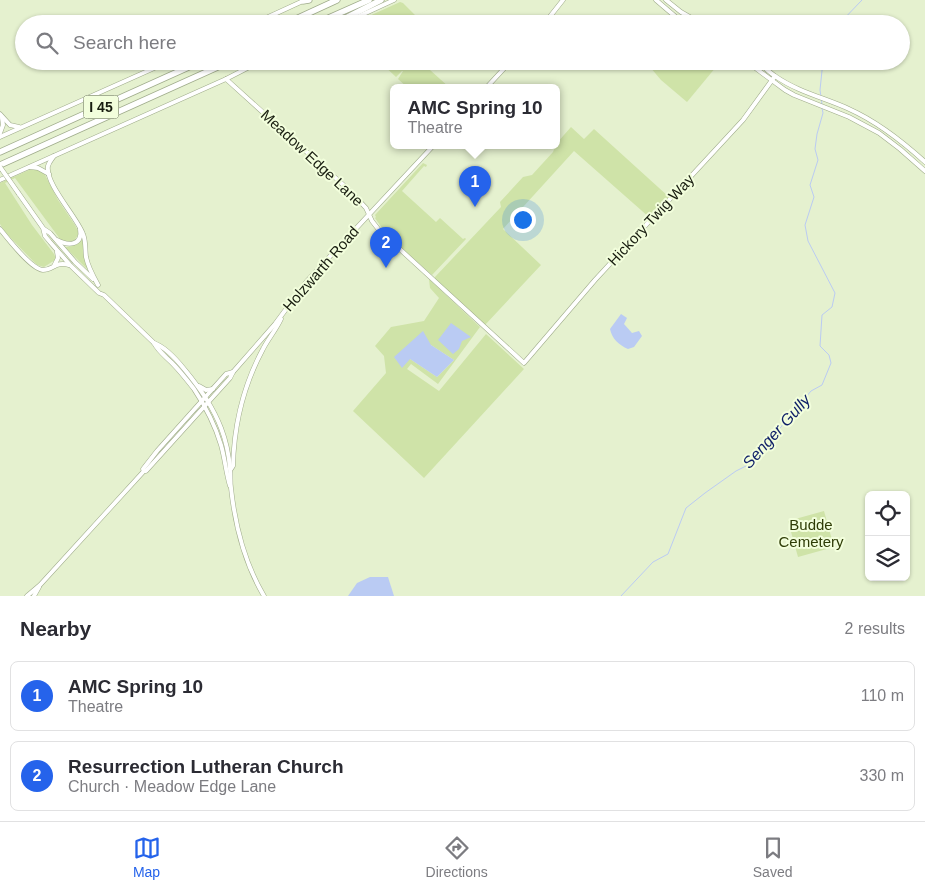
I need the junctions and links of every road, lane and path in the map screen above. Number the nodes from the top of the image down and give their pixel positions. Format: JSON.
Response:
{"nodes":[{"id":1,"x":306,"y":0,"type":"edge"},
{"id":2,"x":337,"y":0,"type":"edge"},
{"id":3,"x":369,"y":0,"type":"edge"},
{"id":4,"x":382,"y":0,"type":"edge"},
{"id":5,"x":394,"y":0,"type":"edge"},
{"id":6,"x":563,"y":0,"type":"edge"},
{"id":7,"x":656,"y":0,"type":"edge"},
{"id":8,"x":666,"y":0,"type":"edge"},
{"id":9,"x":681,"y":12,"type":"junction"},
{"id":10,"x":273,"y":15,"type":"edge"},
{"id":11,"x":304,"y":15,"type":"edge"},
{"id":12,"x":335,"y":15,"type":"edge"},
{"id":13,"x":352,"y":15,"type":"edge"},
{"id":14,"x":362,"y":15,"type":"edge"},
{"id":15,"x":551,"y":15,"type":"edge"},
{"id":16,"x":673,"y":15,"type":"edge"},
{"id":17,"x":678,"y":15,"type":"edge"},
{"id":18,"x":686,"y":15,"type":"edge"},
{"id":19,"x":150,"y":70,"type":"edge"},
{"id":20,"x":182,"y":70,"type":"edge"},
{"id":21,"x":211,"y":70,"type":"edge"},
{"id":22,"x":244,"y":70,"type":"edge"},
{"id":23,"x":503,"y":70,"type":"edge"},
{"id":24,"x":757,"y":70,"type":"edge"},
{"id":25,"x":768,"y":70,"type":"edge"},
{"id":26,"x":775,"y":76,"type":"junction"},
{"id":27,"x":226,"y":79,"type":"junction"},
{"id":28,"x":771,"y":81,"type":"junction"},
{"id":29,"x":490,"y":84,"type":"edge"},
{"id":30,"x":798,"y":89,"type":"junction"},
{"id":31,"x":794,"y":95,"type":"junction"},
{"id":32,"x":1,"y":116,"type":"edge"},
{"id":33,"x":21,"y":128,"type":"junction"},
{"id":34,"x":0,"y":133,"type":"edge"},
{"id":35,"x":0,"y":137,"type":"edge"},
{"id":36,"x":430,"y":149,"type":"edge"},
{"id":37,"x":0,"y":152,"type":"edge"},
{"id":38,"x":56,"y":154,"type":"junction"},
{"id":39,"x":925,"y":162,"type":"edge"},
{"id":40,"x":0,"y":166,"type":"edge"},
{"id":41,"x":28,"y":167,"type":"junction"},
{"id":42,"x":925,"y":171,"type":"edge"},
{"id":43,"x":49,"y":174,"type":"junction"},
{"id":44,"x":0,"y":180,"type":"edge"},
{"id":45,"x":369,"y":214,"type":"junction"},
{"id":46,"x":77,"y":223,"type":"junction"},
{"id":47,"x":43,"y":228,"type":"junction"},
{"id":48,"x":0,"y":229,"type":"edge"},
{"id":49,"x":55,"y":239,"type":"junction"},
{"id":50,"x":55,"y":248,"type":"junction"},
{"id":51,"x":54,"y":266,"type":"junction"},
{"id":52,"x":71,"y":266,"type":"junction"},
{"id":53,"x":98,"y":285,"type":"junction"},
{"id":54,"x":104,"y":295,"type":"junction"},
{"id":55,"x":284,"y":312,"type":"junction"},
{"id":56,"x":154,"y":343,"type":"junction"},
{"id":57,"x":524,"y":363,"type":"joint"},
{"id":58,"x":233,"y":372,"type":"junction"},
{"id":59,"x":198,"y":386,"type":"junction"},
{"id":60,"x":213,"y":389,"type":"junction"},
{"id":61,"x":205,"y":397,"type":"junction"},
{"id":62,"x":202,"y":401,"type":"junction"},
{"id":63,"x":208,"y":402,"type":"junction"},
{"id":64,"x":205,"y":406,"type":"junction"},
{"id":65,"x":197,"y":414,"type":"junction"},
{"id":66,"x":210,"y":417,"type":"junction"},
{"id":67,"x":230,"y":470,"type":"junction"},
{"id":68,"x":144,"y":471,"type":"junction"},
{"id":69,"x":230,"y":486,"type":"junction"},
{"id":70,"x":40,"y":585,"type":"junction"},
{"id":71,"x":27,"y":596,"type":"edge"},
{"id":72,"x":34,"y":596,"type":"edge"},
{"id":73,"x":264,"y":596,"type":"edge"}],
"edges":[{"from":1,"to":10,"type":"main road"},
{"from":2,"to":11,"type":"highway"},
{"from":3,"to":12,"type":"highway"},
{"from":4,"to":13,"type":"highway"},
{"from":5,"to":14,"type":"main road"},
{"from":6,"to":15,"type":"main road"},
{"from":7,"to":16,"type":"main road"},
{"from":8,"to":9,"type":"main road"},
{"from":9,"to":17,"type":"main road"},
{"from":9,"to":18,"type":"main road"},
{"from":19,"to":33,"type":"main road"},
{"from":20,"to":37,"type":"highway","number":"I 45"},
{"from":21,"to":40,"type":"highway","number":"I 45"},
{"from":22,"to":27,"type":"main road"},
{"from":23,"to":29,"type":"main road"},
{"from":24,"to":28,"type":"main road"},
{"from":25,"to":26,"type":"main road"},
{"from":26,"to":28,"type":"main road","name":"Hickory Twig Way"},
{"from":26,"to":30,"type":"main road"},
{"from":27,"to":38,"type":"main road"},
{"from":27,"to":45,"type":"main road","name":"Meadow Edge Lane"},
{"from":28,"to":31,"type":"main road"},
{"from":28,"to":57,"type":"main road","name":"Hickory Twig Way"},
{"from":30,"to":31,"type":"main road"},
{"from":30,"to":39,"type":"main road"},
{"from":31,"to":42,"type":"main road"},
{"from":32,"to":33,"type":"main road"},
{"from":32,"to":34,"type":"main road"},
{"from":33,"to":35,"type":"main road"},
{"from":36,"to":45,"type":"main road","name":"Holzwarth Road"},
{"from":38,"to":41,"type":"main road"},
{"from":38,"to":43,"type":"main road"},
{"from":40,"to":47,"type":"main road","bridge":true},
{"from":41,"to":43,"type":"main road"},
{"from":41,"to":44,"type":"main road"},
{"from":43,"to":46,"type":"main road"},
{"from":45,"to":55,"type":"main road","name":"Holzwarth Road"},
{"from":45,"to":57,"type":"main road","name":"Meadow Edge Lane"},
{"from":46,"to":49,"type":"main road"},
{"from":46,"to":53,"type":"main road"},
{"from":47,"to":49,"type":"main road"},
{"from":47,"to":50,"type":"main road"},
{"from":48,"to":51,"type":"main road"},
{"from":49,"to":53,"type":"main road"},
{"from":50,"to":51,"type":"main road"},
{"from":50,"to":52,"type":"main road"},
{"from":51,"to":52,"type":"main road"},
{"from":52,"to":54,"type":"main road"},
{"from":53,"to":54,"type":"main road"},
{"from":54,"to":56,"type":"main road"},
{"from":55,"to":58,"type":"main road","name":"Holzwarth Road"},
{"from":55,"to":67,"type":"main road"},
{"from":56,"to":59,"type":"main road"},
{"from":56,"to":62,"type":"main road"},
{"from":58,"to":60,"type":"main road","name":"Holzwarth Road"},
{"from":58,"to":63,"type":"main road","name":"Holzwarth Road"},
{"from":59,"to":60,"type":"main road"},
{"from":59,"to":61,"type":"main road"},
{"from":60,"to":61,"type":"main road","name":"Holzwarth Road"},
{"from":61,"to":62,"type":"main road","name":"Holzwarth Road"},
{"from":61,"to":63,"type":"main road"},
{"from":62,"to":64,"type":"main road"},
{"from":62,"to":68,"type":"main road","name":"Holzwarth Road"},
{"from":63,"to":64,"type":"main road","name":"Holzwarth Road"},
{"from":63,"to":67,"type":"main road"},
{"from":64,"to":65,"type":"main road","name":"Holzwarth Road"},
{"from":64,"to":66,"type":"main road"},
{"from":65,"to":66,"type":"main road"},
{"from":65,"to":68,"type":"main road","name":"Holzwarth Road"},
{"from":66,"to":69,"type":"main road"},
{"from":67,"to":69,"type":"main road"},
{"from":68,"to":70,"type":"main road","name":"Holzwarth Road"},
{"from":69,"to":73,"type":"main road"},
{"from":70,"to":71,"type":"main road","name":"Holzwarth Road"},
{"from":70,"to":72,"type":"main road","name":"Holzwarth Road"}]}
